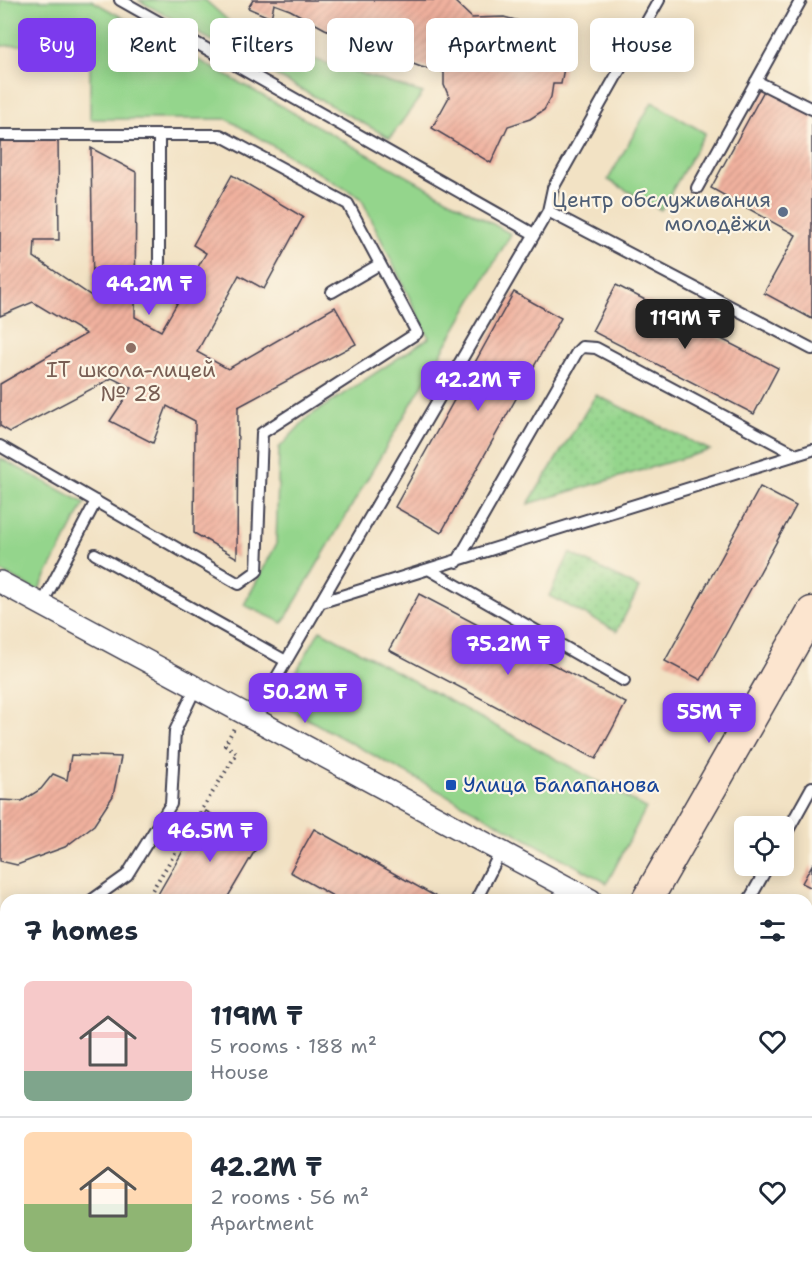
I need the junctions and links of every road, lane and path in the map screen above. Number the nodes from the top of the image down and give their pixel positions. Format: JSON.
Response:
{"nodes":[{"id":1,"x":120,"y":0,"type":"edge"},
{"id":2,"x":659,"y":0,"type":"edge"},
{"id":3,"x":801,"y":0,"type":"edge"},
{"id":4,"x":756,"y":81,"type":"junction"},
{"id":5,"x":812,"y":109,"type":"edge"},
{"id":6,"x":0,"y":135,"type":"edge"},
{"id":7,"x":159,"y":135,"type":"junction"},
{"id":8,"x":697,"y":188,"type":"dead end"},
{"id":9,"x":548,"y":211,"type":"junction"},
{"id":10,"x":534,"y":234,"type":"junction"},
{"id":11,"x":380,"y":264,"type":"junction"},
{"id":12,"x":159,"y":283,"type":"dead end"},
{"id":13,"x":332,"y":292,"type":"dead end"},
{"id":14,"x":812,"y":349,"type":"edge"},
{"id":15,"x":0,"y":446,"type":"edge"},
{"id":16,"x":812,"y":450,"type":"edge"},
{"id":17,"x":797,"y":455,"type":"junction"},
{"id":18,"x":96,"y":501,"type":"junction"},
{"id":19,"x":95,"y":554,"type":"dead end"},
{"id":20,"x":457,"y":562,"type":"junction"},
{"id":21,"x":430,"y":570,"type":"junction"},
{"id":22,"x":0,"y":582,"type":"edge"},
{"id":23,"x":319,"y":603,"type":"junction"},
{"id":24,"x":42,"y":604,"type":"junction"},
{"id":25,"x":812,"y":612,"type":"edge"},
{"id":26,"x":286,"y":661,"type":"junction"},
{"id":27,"x":624,"y":681,"type":"dead end"},
{"id":28,"x":196,"y":687,"type":"junction"},
{"id":29,"x":248,"y":715,"type":"junction"},
{"id":30,"x":812,"y":787,"type":"edge"},
{"id":31,"x":794,"y":819,"type":"edge"},
{"id":32,"x":501,"y":851,"type":"junction"},
{"id":33,"x":762,"y":876,"type":"edge"},
{"id":34,"x":100,"y":894,"type":"edge"},
{"id":35,"x":150,"y":894,"type":"edge"},
{"id":36,"x":479,"y":894,"type":"edge"},
{"id":37,"x":580,"y":894,"type":"edge"},
{"id":38,"x":650,"y":894,"type":"edge"},
{"id":39,"x":752,"y":894,"type":"edge"}],
"edges":[{"from":1,"to":10,"type":"lane"},
{"from":2,"to":9,"type":"lane"},
{"from":3,"to":4,"type":"lane"},
{"from":4,"to":5,"type":"lane"},
{"from":4,"to":8,"type":"lane"},
{"from":6,"to":7,"type":"lane"},
{"from":7,"to":11,"type":"lane"},
{"from":7,"to":12,"type":"lane"},
{"from":9,"to":10,"type":"lane"},
{"from":9,"to":14,"type":"lane"},
{"from":10,"to":23,"type":"lane"},
{"from":11,"to":13,"type":"lane"},
{"from":11,"to":18,"type":"lane"},
{"from":15,"to":18,"type":"lane"},
{"from":16,"to":17,"type":"lane"},
{"from":17,"to":20,"type":"lane"},
{"from":17,"to":20,"type":"lane"},
{"from":18,"to":24,"type":"lane"},
{"from":19,"to":26,"type":"lane"},
{"from":20,"to":21,"type":"lane"},
{"from":21,"to":23,"type":"lane"},
{"from":21,"to":27,"type":"lane"},
{"from":22,"to":24,"type":"street"},
{"from":23,"to":26,"type":"lane"},
{"from":24,"to":28,"type":"street"},
{"from":25,"to":38,"type":"street"},
{"from":26,"to":29,"type":"lane"},
{"from":28,"to":29,"type":"street"},
{"from":28,"to":34,"type":"lane"},
{"from":29,"to":32,"type":"street"},
{"from":29,"to":35,"type":"path"},
{"from":30,"to":31,"type":"lane"},
{"from":32,"to":36,"type":"lane"},
{"from":32,"to":37,"type":"street"},
{"from":33,"to":39,"type":"lane"}]}
